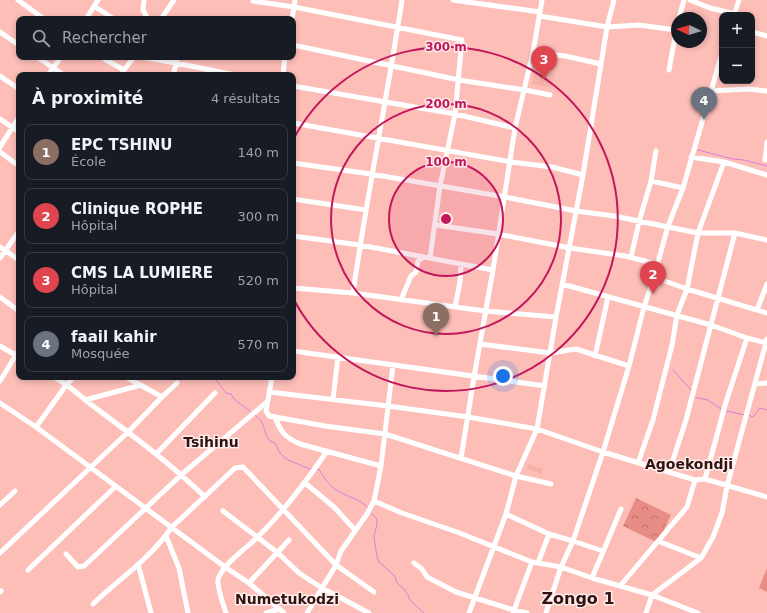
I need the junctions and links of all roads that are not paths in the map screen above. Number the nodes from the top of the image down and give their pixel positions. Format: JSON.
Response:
{"nodes":[{"id":1,"x":18,"y":0,"type":"edge"},
{"id":2,"x":98,"y":0,"type":"edge"},
{"id":3,"x":144,"y":0,"type":"edge"},
{"id":4,"x":174,"y":0,"type":"edge"},
{"id":5,"x":252,"y":0,"type":"edge"},
{"id":6,"x":295,"y":0,"type":"edge"},
{"id":7,"x":402,"y":0,"type":"edge"},
{"id":8,"x":453,"y":0,"type":"edge"},
{"id":9,"x":542,"y":0,"type":"edge"},
{"id":10,"x":614,"y":0,"type":"edge"},
{"id":11,"x":684,"y":0,"type":"edge"},
{"id":12,"x":690,"y":0,"type":"edge"},
{"id":13,"x":739,"y":0,"type":"edge"},
{"id":14,"x":94,"y":6,"type":"junction"},
{"id":15,"x":294,"y":7,"type":"junction"},
{"id":16,"x":681,"y":12,"type":"edge"},
{"id":17,"x":726,"y":12,"type":"edge"},
{"id":18,"x":735,"y":12,"type":"edge"},
{"id":19,"x":540,"y":14,"type":"junction"},
{"id":20,"x":40,"y":16,"type":"edge"},
{"id":21,"x":88,"y":16,"type":"edge"},
{"id":22,"x":109,"y":16,"type":"edge"},
{"id":23,"x":146,"y":16,"type":"edge"},
{"id":24,"x":163,"y":16,"type":"edge"},
{"id":25,"x":292,"y":16,"type":"edge"},
{"id":26,"x":607,"y":27,"type":"junction"},
{"id":27,"x":398,"y":28,"type":"junction"},
{"id":28,"x":671,"y":28,"type":"edge"},
{"id":29,"x":0,"y":32,"type":"edge"},
{"id":30,"x":755,"y":33,"type":"edge"},
{"id":31,"x":767,"y":36,"type":"edge"},
{"id":32,"x":16,"y":43,"type":"edge"},
{"id":33,"x":296,"y":46,"type":"edge"},
{"id":34,"x":673,"y":48,"type":"edge"},
{"id":35,"x":533,"y":52,"type":"junction"},
{"id":36,"x":41,"y":60,"type":"edge"},
{"id":37,"x":59,"y":60,"type":"edge"},
{"id":38,"x":105,"y":60,"type":"edge"},
{"id":39,"x":132,"y":60,"type":"edge"},
{"id":40,"x":177,"y":60,"type":"edge"},
{"id":41,"x":285,"y":60,"type":"edge"},
{"id":42,"x":601,"y":64,"type":"junction"},
{"id":43,"x":719,"y":64,"type":"edge"},
{"id":44,"x":392,"y":66,"type":"junction"},
{"id":45,"x":53,"y":68,"type":"junction"},
{"id":46,"x":669,"y":70,"type":"dead end"},
{"id":47,"x":50,"y":72,"type":"edge"},
{"id":48,"x":59,"y":72,"type":"edge"},
{"id":49,"x":122,"y":72,"type":"edge"},
{"id":50,"x":124,"y":72,"type":"edge"},
{"id":51,"x":174,"y":72,"type":"edge"},
{"id":52,"x":215,"y":72,"type":"edge"},
{"id":53,"x":283,"y":72,"type":"edge"},
{"id":54,"x":0,"y":76,"type":"edge"},
{"id":55,"x":459,"y":80,"type":"junction"},
{"id":56,"x":16,"y":87,"type":"edge"},
{"id":57,"x":296,"y":87,"type":"edge"},
{"id":58,"x":525,"y":90,"type":"junction"},
{"id":59,"x":767,"y":91,"type":"edge"},
{"id":60,"x":711,"y":92,"type":"junction"},
{"id":61,"x":550,"y":95,"type":"dead end"},
{"id":62,"x":385,"y":102,"type":"junction"},
{"id":63,"x":455,"y":114,"type":"junction"},
{"id":64,"x":0,"y":119,"type":"edge"},
{"id":65,"x":16,"y":122,"type":"edge"},
{"id":66,"x":296,"y":124,"type":"edge"},
{"id":67,"x":12,"y":128,"type":"junction"},
{"id":68,"x":515,"y":128,"type":"junction"},
{"id":69,"x":16,"y":130,"type":"edge"},
{"id":70,"x":378,"y":139,"type":"junction"},
{"id":71,"x":767,"y":142,"type":"edge"},
{"id":72,"x":0,"y":147,"type":"edge"},
{"id":73,"x":447,"y":150,"type":"junction"},
{"id":74,"x":656,"y":151,"type":"dead end"},
{"id":75,"x":0,"y":152,"type":"edge"},
{"id":76,"x":691,"y":157,"type":"junction"},
{"id":77,"x":765,"y":160,"type":"dead end"},
{"id":78,"x":511,"y":162,"type":"junction"},
{"id":79,"x":724,"y":162,"type":"junction"},
{"id":80,"x":296,"y":163,"type":"edge"},
{"id":81,"x":16,"y":164,"type":"edge"},
{"id":82,"x":371,"y":174,"type":"junction"},
{"id":83,"x":582,"y":175,"type":"junction"},
{"id":84,"x":767,"y":175,"type":"edge"},
{"id":85,"x":651,"y":181,"type":"junction"},
{"id":86,"x":440,"y":186,"type":"junction"},
{"id":87,"x":683,"y":188,"type":"junction"},
{"id":88,"x":505,"y":197,"type":"junction"},
{"id":89,"x":296,"y":199,"type":"edge"},
{"id":90,"x":366,"y":210,"type":"junction"},
{"id":91,"x":576,"y":211,"type":"junction"},
{"id":92,"x":639,"y":222,"type":"junction"},
{"id":93,"x":436,"y":225,"type":"junction"},
{"id":94,"x":668,"y":226,"type":"junction"},
{"id":95,"x":698,"y":233,"type":"junction"},
{"id":96,"x":735,"y":233,"type":"junction"},
{"id":97,"x":16,"y":234,"type":"edge"},
{"id":98,"x":498,"y":234,"type":"junction"},
{"id":99,"x":296,"y":236,"type":"edge"},
{"id":100,"x":767,"y":240,"type":"edge"},
{"id":101,"x":360,"y":245,"type":"junction"},
{"id":102,"x":570,"y":248,"type":"junction"},
{"id":103,"x":2,"y":249,"type":"edge"},
{"id":104,"x":424,"y":257,"type":"junction"},
{"id":105,"x":631,"y":257,"type":"junction"},
{"id":106,"x":0,"y":258,"type":"edge"},
{"id":107,"x":16,"y":258,"type":"edge"},
{"id":108,"x":430,"y":258,"type":"junction"},
{"id":109,"x":461,"y":264,"type":"junction"},
{"id":110,"x":657,"y":264,"type":"junction"},
{"id":111,"x":493,"y":270,"type":"junction"},
{"id":112,"x":654,"y":277,"type":"junction"},
{"id":113,"x":562,"y":284,"type":"junction"},
{"id":114,"x":767,"y":284,"type":"edge"},
{"id":115,"x":296,"y":288,"type":"edge"},
{"id":116,"x":687,"y":289,"type":"junction"},
{"id":117,"x":353,"y":293,"type":"junction"},
{"id":118,"x":0,"y":297,"type":"edge"},
{"id":119,"x":608,"y":297,"type":"junction"},
{"id":120,"x":718,"y":299,"type":"junction"},
{"id":121,"x":401,"y":300,"type":"junction"},
{"id":122,"x":455,"y":307,"type":"junction"},
{"id":123,"x":644,"y":307,"type":"junction"},
{"id":124,"x":16,"y":308,"type":"edge"},
{"id":125,"x":757,"y":310,"type":"junction"},
{"id":126,"x":485,"y":311,"type":"junction"},
{"id":127,"x":767,"y":313,"type":"edge"},
{"id":128,"x":677,"y":316,"type":"junction"},
{"id":129,"x":556,"y":317,"type":"junction"},
{"id":130,"x":711,"y":325,"type":"junction"},
{"id":131,"x":746,"y":338,"type":"junction"},
{"id":132,"x":766,"y":342,"type":"edge"},
{"id":133,"x":480,"y":344,"type":"junction"},
{"id":134,"x":0,"y":346,"type":"edge"},
{"id":135,"x":296,"y":351,"type":"edge"},
{"id":136,"x":550,"y":353,"type":"junction"},
{"id":137,"x":16,"y":355,"type":"edge"},
{"id":138,"x":595,"y":356,"type":"junction"},
{"id":139,"x":16,"y":357,"type":"edge"},
{"id":140,"x":338,"y":357,"type":"junction"},
{"id":141,"x":393,"y":365,"type":"junction"},
{"id":142,"x":629,"y":366,"type":"junction"},
{"id":143,"x":474,"y":377,"type":"junction"},
{"id":144,"x":0,"y":380,"type":"edge"},
{"id":145,"x":60,"y":380,"type":"edge"},
{"id":146,"x":71,"y":380,"type":"edge"},
{"id":147,"x":131,"y":380,"type":"edge"},
{"id":148,"x":271,"y":380,"type":"edge"},
{"id":149,"x":177,"y":383,"type":"dead end"},
{"id":150,"x":767,"y":383,"type":"edge"},
{"id":151,"x":67,"y":384,"type":"junction"},
{"id":152,"x":755,"y":384,"type":"junction"},
{"id":153,"x":141,"y":386,"type":"junction"},
{"id":154,"x":545,"y":386,"type":"junction"},
{"id":155,"x":269,"y":392,"type":"junction"},
{"id":156,"x":215,"y":393,"type":"dead end"},
{"id":157,"x":162,"y":397,"type":"junction"},
{"id":158,"x":333,"y":399,"type":"junction"},
{"id":159,"x":85,"y":400,"type":"junction"},
{"id":160,"x":267,"y":402,"type":"junction"},
{"id":161,"x":0,"y":404,"type":"edge"},
{"id":162,"x":388,"y":406,"type":"junction"},
{"id":163,"x":468,"y":416,"type":"junction"},
{"id":164,"x":275,"y":417,"type":"junction"},
{"id":165,"x":36,"y":427,"type":"junction"},
{"id":166,"x":537,"y":429,"type":"junction"},
{"id":167,"x":128,"y":432,"type":"junction"},
{"id":168,"x":385,"y":434,"type":"junction"},
{"id":169,"x":327,"y":452,"type":"junction"},
{"id":170,"x":603,"y":452,"type":"junction"},
{"id":171,"x":157,"y":453,"type":"junction"},
{"id":172,"x":461,"y":458,"type":"junction"},
{"id":173,"x":638,"y":463,"type":"junction"},
{"id":174,"x":381,"y":466,"type":"junction"},
{"id":175,"x":90,"y":468,"type":"junction"},
{"id":176,"x":669,"y":472,"type":"junction"},
{"id":177,"x":181,"y":475,"type":"junction"},
{"id":178,"x":516,"y":476,"type":"junction"},
{"id":179,"x":705,"y":479,"type":"junction"},
{"id":180,"x":695,"y":480,"type":"junction"},
{"id":181,"x":305,"y":483,"type":"junction"},
{"id":182,"x":551,"y":484,"type":"dead end"},
{"id":183,"x":115,"y":486,"type":"junction"},
{"id":184,"x":727,"y":486,"type":"junction"},
{"id":185,"x":15,"y":491,"type":"dead end"},
{"id":186,"x":204,"y":497,"type":"junction"},
{"id":187,"x":767,"y":497,"type":"edge"},
{"id":188,"x":374,"y":501,"type":"junction"},
{"id":189,"x":0,"y":504,"type":"edge"},
{"id":190,"x":146,"y":508,"type":"junction"},
{"id":191,"x":621,"y":509,"type":"dead end"},
{"id":192,"x":283,"y":510,"type":"junction"},
{"id":193,"x":223,"y":511,"type":"dead end"},
{"id":194,"x":506,"y":514,"type":"junction"},
{"id":195,"x":171,"y":528,"type":"junction"},
{"id":196,"x":355,"y":530,"type":"junction"},
{"id":197,"x":549,"y":534,"type":"junction"},
{"id":198,"x":166,"y":536,"type":"junction"},
{"id":199,"x":258,"y":537,"type":"junction"},
{"id":200,"x":289,"y":540,"type":"dead end"},
{"id":201,"x":573,"y":541,"type":"junction"},
{"id":202,"x":658,"y":541,"type":"junction"},
{"id":203,"x":493,"y":546,"type":"junction"},
{"id":204,"x":603,"y":551,"type":"junction"},
{"id":205,"x":0,"y":553,"type":"edge"},
{"id":206,"x":278,"y":553,"type":"junction"},
{"id":207,"x":66,"y":554,"type":"dead end"},
{"id":208,"x":701,"y":558,"type":"junction"},
{"id":209,"x":532,"y":562,"type":"junction"},
{"id":210,"x":414,"y":563,"type":"dead end"},
{"id":211,"x":138,"y":564,"type":"junction"},
{"id":212,"x":538,"y":564,"type":"junction"},
{"id":213,"x":336,"y":565,"type":"junction"},
{"id":214,"x":225,"y":567,"type":"junction"},
{"id":215,"x":561,"y":567,"type":"junction"},
{"id":216,"x":28,"y":570,"type":"dead end"},
{"id":217,"x":592,"y":578,"type":"junction"},
{"id":218,"x":250,"y":583,"type":"junction"},
{"id":219,"x":620,"y":586,"type":"junction"},
{"id":220,"x":322,"y":588,"type":"junction"},
{"id":221,"x":374,"y":592,"type":"dead end"},
{"id":222,"x":652,"y":596,"type":"junction"},
{"id":223,"x":475,"y":597,"type":"junction"},
{"id":224,"x":93,"y":604,"type":"dead end"},
{"id":225,"x":280,"y":608,"type":"junction"},
{"id":226,"x":513,"y":612,"type":"edge"},
{"id":227,"x":151,"y":613,"type":"edge"},
{"id":228,"x":188,"y":613,"type":"edge"},
{"id":229,"x":226,"y":613,"type":"edge"},
{"id":230,"x":266,"y":613,"type":"edge"},
{"id":231,"x":284,"y":613,"type":"edge"},
{"id":232,"x":307,"y":613,"type":"edge"},
{"id":233,"x":369,"y":613,"type":"edge"},
{"id":234,"x":469,"y":613,"type":"edge"},
{"id":235,"x":527,"y":613,"type":"edge"},
{"id":236,"x":546,"y":613,"type":"edge"},
{"id":237,"x":646,"y":613,"type":"edge"},
{"id":238,"x":698,"y":613,"type":"edge"}],
"edges":[{"from":1,"to":20,"type":"street"},
{"from":2,"to":14,"type":"street"},
{"from":3,"to":23,"type":"street"},
{"from":4,"to":24,"type":"street"},
{"from":5,"to":15,"type":"street"},
{"from":6,"to":15,"type":"street"},
{"from":7,"to":27,"type":"street"},
{"from":8,"to":19,"type":"street"},
{"from":9,"to":19,"type":"street"},
{"from":10,"to":26,"type":"street"},
{"from":11,"to":16,"type":"street"},
{"from":12,"to":17,"type":"street"},
{"from":13,"to":18,"type":"street"},
{"from":14,"to":21,"type":"street"},
{"from":14,"to":22,"type":"street"},
{"from":15,"to":25,"type":"street"},
{"from":15,"to":27,"type":"street"},
{"from":19,"to":26,"type":"street"},
{"from":19,"to":35,"type":"street"},
{"from":26,"to":28,"type":"street"},
{"from":26,"to":42,"type":"street"},
{"from":27,"to":44,"type":"street"},
{"from":27,"to":55,"type":"street"},
{"from":29,"to":32,"type":"street"},
{"from":30,"to":31,"type":"street"},
{"from":33,"to":44,"type":"street"},
{"from":34,"to":46,"type":"street"},
{"from":35,"to":42,"type":"street"},
{"from":35,"to":58,"type":"street"},
{"from":36,"to":45,"type":"street"},
{"from":37,"to":45,"type":"street"},
{"from":38,"to":49,"type":"street"},
{"from":39,"to":50,"type":"street"},
{"from":40,"to":51,"type":"street"},
{"from":40,"to":52,"type":"street"},
{"from":41,"to":53,"type":"street"},
{"from":42,"to":83,"type":"street"},
{"from":43,"to":60,"type":"street"},
{"from":44,"to":55,"type":"street"},
{"from":44,"to":62,"type":"street"},
{"from":45,"to":47,"type":"street"},
{"from":45,"to":48,"type":"street"},
{"from":54,"to":56,"type":"street"},
{"from":55,"to":58,"type":"street"},
{"from":55,"to":63,"type":"street"},
{"from":57,"to":62,"type":"street"},
{"from":58,"to":61,"type":"street"},
{"from":58,"to":68,"type":"street"},
{"from":59,"to":60,"type":"street"},
{"from":60,"to":76,"type":"street"},
{"from":62,"to":63,"type":"street"},
{"from":62,"to":70,"type":"street"},
{"from":63,"to":68,"type":"street"},
{"from":63,"to":73,"type":"street"},
{"from":64,"to":67,"type":"street"},
{"from":65,"to":67,"type":"street"},
{"from":66,"to":70,"type":"street"},
{"from":67,"to":69,"type":"street"},
{"from":67,"to":72,"type":"street"},
{"from":68,"to":78,"type":"street"},
{"from":70,"to":73,"type":"street"},
{"from":70,"to":82,"type":"street"},
{"from":71,"to":77,"type":"street"},
{"from":73,"to":78,"type":"street"},
{"from":73,"to":86,"type":"street"},
{"from":74,"to":85,"type":"street"},
{"from":75,"to":81,"type":"street"},
{"from":76,"to":79,"type":"street"},
{"from":76,"to":87,"type":"street"},
{"from":78,"to":83,"type":"street"},
{"from":78,"to":88,"type":"street"},
{"from":79,"to":84,"type":"street"},
{"from":79,"to":95,"type":"street"},
{"from":80,"to":82,"type":"street"},
{"from":82,"to":86,"type":"street"},
{"from":82,"to":90,"type":"street"},
{"from":83,"to":91,"type":"street"},
{"from":85,"to":87,"type":"street"},
{"from":85,"to":92,"type":"street"},
{"from":86,"to":88,"type":"street"},
{"from":86,"to":93,"type":"street"},
{"from":87,"to":94,"type":"street"},
{"from":88,"to":91,"type":"street"},
{"from":88,"to":98,"type":"street"},
{"from":89,"to":90,"type":"street"},
{"from":90,"to":101,"type":"street"},
{"from":91,"to":92,"type":"street"},
{"from":91,"to":102,"type":"street"},
{"from":92,"to":94,"type":"street"},
{"from":92,"to":105,"type":"street"},
{"from":93,"to":98,"type":"street"},
{"from":93,"to":108,"type":"street"},
{"from":94,"to":95,"type":"street"},
{"from":94,"to":110,"type":"street"},
{"from":95,"to":96,"type":"street"},
{"from":95,"to":116,"type":"street"},
{"from":96,"to":100,"type":"street"},
{"from":96,"to":120,"type":"street"},
{"from":97,"to":103,"type":"street"},
{"from":98,"to":102,"type":"street"},
{"from":98,"to":111,"type":"street"},
{"from":99,"to":101,"type":"street"},
{"from":101,"to":104,"type":"street"},
{"from":101,"to":117,"type":"street"},
{"from":102,"to":105,"type":"street"},
{"from":102,"to":113,"type":"street"},
{"from":103,"to":106,"type":"street"},
{"from":103,"to":107,"type":"street"},
{"from":104,"to":108,"type":"street"},
{"from":104,"to":121,"type":"street"},
{"from":105,"to":110,"type":"street"},
{"from":108,"to":109,"type":"street"},
{"from":109,"to":111,"type":"street"},
{"from":109,"to":122,"type":"street"},
{"from":110,"to":112,"type":"street"},
{"from":111,"to":126,"type":"street"},
{"from":112,"to":116,"type":"street"},
{"from":112,"to":123,"type":"street"},
{"from":113,"to":119,"type":"street"},
{"from":113,"to":129,"type":"street"},
{"from":114,"to":125,"type":"street"},
{"from":115,"to":117,"type":"street"},
{"from":116,"to":120,"type":"street"},
{"from":116,"to":128,"type":"street"},
{"from":117,"to":121,"type":"street"},
{"from":118,"to":124,"type":"street"},
{"from":119,"to":123,"type":"street"},
{"from":119,"to":138,"type":"street"},
{"from":120,"to":125,"type":"street"},
{"from":120,"to":130,"type":"street"},
{"from":121,"to":122,"type":"street"},
{"from":122,"to":126,"type":"street"},
{"from":123,"to":128,"type":"street"},
{"from":123,"to":142,"type":"street"},
{"from":125,"to":127,"type":"street"},
{"from":126,"to":129,"type":"street"},
{"from":126,"to":133,"type":"street"},
{"from":128,"to":130,"type":"street"},
{"from":128,"to":173,"type":"street"},
{"from":129,"to":136,"type":"street"},
{"from":130,"to":131,"type":"street"},
{"from":130,"to":176,"type":"street"},
{"from":131,"to":132,"type":"street"},
{"from":131,"to":179,"type":"street"},
{"from":132,"to":152,"type":"street"},
{"from":133,"to":136,"type":"street"},
{"from":133,"to":143,"type":"street"},
{"from":134,"to":137,"type":"street"},
{"from":135,"to":140,"type":"street"},
{"from":136,"to":138,"type":"street"},
{"from":136,"to":154,"type":"street"},
{"from":138,"to":142,"type":"street"},
{"from":139,"to":144,"type":"street"},
{"from":140,"to":141,"type":"street"},
{"from":140,"to":158,"type":"street"},
{"from":141,"to":143,"type":"street"},
{"from":141,"to":162,"type":"street"},
{"from":142,"to":170,"type":"street"},
{"from":143,"to":154,"type":"street"},
{"from":143,"to":163,"type":"street"},
{"from":145,"to":151,"type":"street"},
{"from":146,"to":151,"type":"street"},
{"from":147,"to":153,"type":"street"},
{"from":148,"to":155,"type":"street"},
{"from":149,"to":157,"type":"street"},
{"from":150,"to":152,"type":"street"},
{"from":151,"to":159,"type":"street"},
{"from":151,"to":165,"type":"street"},
{"from":152,"to":184,"type":"street"},
{"from":153,"to":157,"type":"street"},
{"from":153,"to":159,"type":"street"},
{"from":154,"to":166,"type":"street"},
{"from":155,"to":158,"type":"street"},
{"from":155,"to":160,"type":"street"},
{"from":156,"to":171,"type":"street"},
{"from":157,"to":167,"type":"street"},
{"from":158,"to":162,"type":"street"},
{"from":159,"to":167,"type":"street"},
{"from":160,"to":164,"type":"street"},
{"from":160,"to":177,"type":"street"},
{"from":161,"to":165,"type":"street"},
{"from":162,"to":163,"type":"street"},
{"from":162,"to":168,"type":"street"},
{"from":163,"to":166,"type":"street"},
{"from":163,"to":172,"type":"street"},
{"from":164,"to":168,"type":"street"},
{"from":164,"to":169,"type":"street"},
{"from":165,"to":175,"type":"street"},
{"from":166,"to":170,"type":"street"},
{"from":166,"to":178,"type":"street"},
{"from":167,"to":171,"type":"street"},
{"from":167,"to":175,"type":"street"},
{"from":168,"to":172,"type":"street"},
{"from":168,"to":174,"type":"street"},
{"from":169,"to":174,"type":"street"},
{"from":169,"to":181,"type":"street"},
{"from":170,"to":173,"type":"street"},
{"from":170,"to":201,"type":"street"},
{"from":171,"to":177,"type":"street"},
{"from":172,"to":178,"type":"street"},
{"from":173,"to":176,"type":"street"},
{"from":174,"to":188,"type":"street"},
{"from":175,"to":183,"type":"street"},
{"from":175,"to":205,"type":"street"},
{"from":176,"to":180,"type":"street"},
{"from":177,"to":186,"type":"street"},
{"from":177,"to":190,"type":"street"},
{"from":178,"to":182,"type":"street"},
{"from":178,"to":194,"type":"street"},
{"from":179,"to":180,"type":"street"},
{"from":179,"to":184,"type":"street"},
{"from":180,"to":202,"type":"street"},
{"from":181,"to":192,"type":"street"},
{"from":181,"to":196,"type":"street"},
{"from":183,"to":190,"type":"street"},
{"from":183,"to":216,"type":"street"},
{"from":184,"to":187,"type":"street"},
{"from":184,"to":208,"type":"street"},
{"from":185,"to":189,"type":"street"},
{"from":186,"to":192,"type":"street"},
{"from":186,"to":195,"type":"street"},
{"from":188,"to":196,"type":"street"},
{"from":188,"to":203,"type":"street"},
{"from":190,"to":195,"type":"street"},
{"from":190,"to":207,"type":"street"},
{"from":191,"to":204,"type":"street"},
{"from":192,"to":199,"type":"street"},
{"from":192,"to":213,"type":"street"},
{"from":193,"to":199,"type":"street"},
{"from":194,"to":197,"type":"street"},
{"from":194,"to":203,"type":"street"},
{"from":195,"to":198,"type":"street"},
{"from":195,"to":214,"type":"street"},
{"from":196,"to":213,"type":"street"},
{"from":197,"to":201,"type":"street"},
{"from":197,"to":212,"type":"street"},
{"from":198,"to":211,"type":"street"},
{"from":198,"to":228,"type":"street"},
{"from":199,"to":206,"type":"street"},
{"from":199,"to":214,"type":"street"},
{"from":200,"to":206,"type":"street"},
{"from":201,"to":204,"type":"street"},
{"from":201,"to":215,"type":"street"},
{"from":202,"to":208,"type":"street"},
{"from":202,"to":219,"type":"street"},
{"from":203,"to":209,"type":"street"},
{"from":203,"to":223,"type":"street"},
{"from":204,"to":217,"type":"street"},
{"from":206,"to":218,"type":"street"},
{"from":206,"to":220,"type":"street"},
{"from":208,"to":222,"type":"street"},
{"from":209,"to":212,"type":"street"},
{"from":209,"to":226,"type":"street"},
{"from":210,"to":223,"type":"street"},
{"from":211,"to":224,"type":"street"},
{"from":211,"to":227,"type":"street"},
{"from":212,"to":215,"type":"street"},
{"from":213,"to":220,"type":"street"},
{"from":213,"to":221,"type":"street"},
{"from":214,"to":218,"type":"street"},
{"from":214,"to":229,"type":"street"},
{"from":215,"to":217,"type":"street"},
{"from":215,"to":236,"type":"street"},
{"from":217,"to":219,"type":"street"},
{"from":218,"to":225,"type":"street"},
{"from":219,"to":222,"type":"street"},
{"from":220,"to":232,"type":"street"},
{"from":220,"to":233,"type":"street"},
{"from":222,"to":237,"type":"street"},
{"from":222,"to":238,"type":"street"},
{"from":223,"to":226,"type":"street"},
{"from":223,"to":234,"type":"street"},
{"from":225,"to":230,"type":"street"},
{"from":225,"to":231,"type":"street"},
{"from":226,"to":235,"type":"street"}]}
